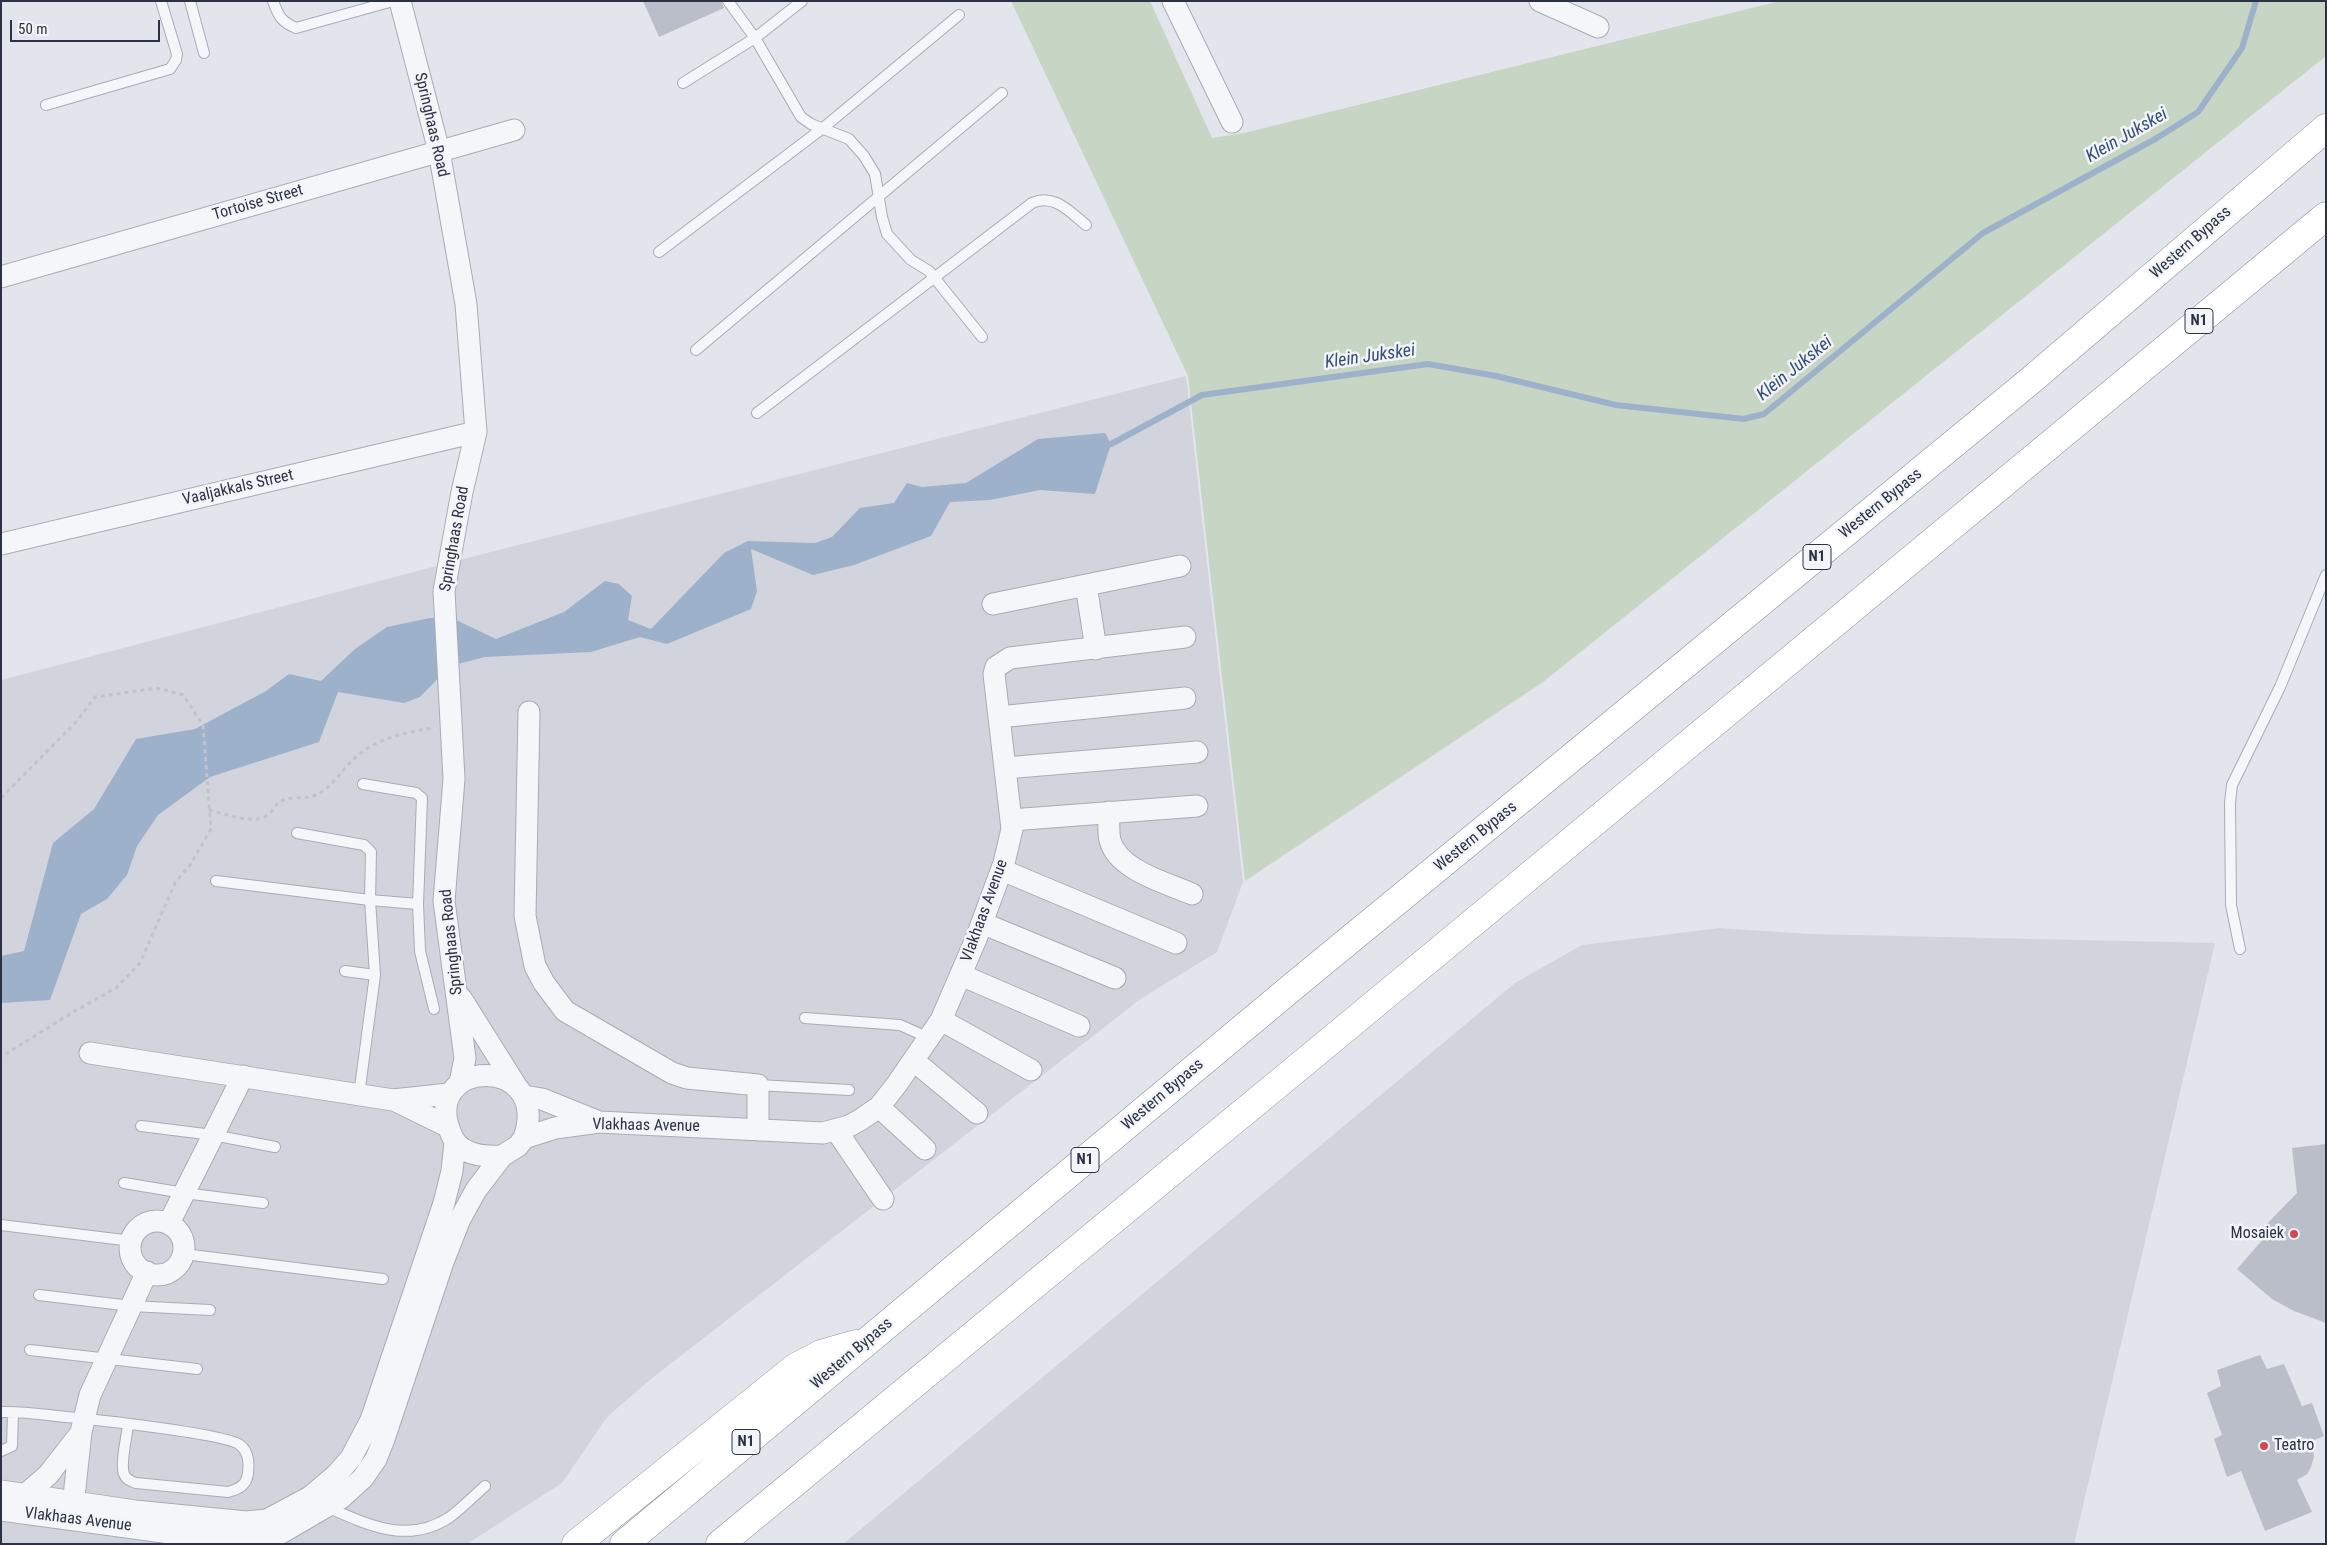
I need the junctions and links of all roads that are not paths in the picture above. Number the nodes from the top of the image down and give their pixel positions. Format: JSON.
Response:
{"nodes":[{"id":1,"x":161,"y":1,"type":"edge"},
{"id":2,"x":190,"y":1,"type":"edge"},
{"id":3,"x":273,"y":1,"type":"edge"},
{"id":4,"x":393,"y":1,"type":"edge"},
{"id":5,"x":400,"y":1,"type":"edge"},
{"id":6,"x":728,"y":1,"type":"edge"},
{"id":7,"x":802,"y":1,"type":"edge"},
{"id":8,"x":1173,"y":1,"type":"edge"},
{"id":9,"x":1540,"y":1,"type":"edge"},
{"id":10,"x":959,"y":15,"type":"dead end"},
{"id":11,"x":1598,"y":27,"type":"dead end"},
{"id":12,"x":755,"y":38,"type":"junction"},
{"id":13,"x":204,"y":53,"type":"dead end"},
{"id":14,"x":683,"y":83,"type":"dead end"},
{"id":15,"x":1002,"y":93,"type":"dead end"},
{"id":16,"x":46,"y":105,"type":"dead end"},
{"id":17,"x":1232,"y":122,"type":"dead end"},
{"id":18,"x":823,"y":128,"type":"junction"},
{"id":19,"x":2326,"y":128,"type":"edge"},
{"id":20,"x":514,"y":130,"type":"dead end"},
{"id":21,"x":439,"y":151,"type":"junction"},
{"id":22,"x":878,"y":195,"type":"junction"},
{"id":23,"x":2326,"y":216,"type":"edge"},
{"id":24,"x":1086,"y":225,"type":"dead end"},
{"id":25,"x":660,"y":252,"type":"dead end"},
{"id":26,"x":1,"y":277,"type":"edge"},
{"id":27,"x":934,"y":277,"type":"junction"},
{"id":28,"x":982,"y":337,"type":"dead end"},
{"id":29,"x":696,"y":350,"type":"dead end"},
{"id":30,"x":757,"y":413,"type":"dead end"},
{"id":31,"x":476,"y":432,"type":"junction"},
{"id":32,"x":1,"y":544,"type":"edge"},
{"id":33,"x":1180,"y":566,"type":"dead end"},
{"id":34,"x":2326,"y":575,"type":"edge"},
{"id":35,"x":1086,"y":585,"type":"junction"},
{"id":36,"x":993,"y":604,"type":"dead end"},
{"id":37,"x":1185,"y":637,"type":"dead end"},
{"id":38,"x":1096,"y":649,"type":"junction"},
{"id":39,"x":1185,"y":698,"type":"dead end"},
{"id":40,"x":529,"y":712,"type":"dead end"},
{"id":41,"x":999,"y":717,"type":"junction"},
{"id":42,"x":1197,"y":752,"type":"dead end"},
{"id":43,"x":1005,"y":768,"type":"junction"},
{"id":44,"x":363,"y":784,"type":"dead end"},
{"id":45,"x":1197,"y":806,"type":"dead end"},
{"id":46,"x":1109,"y":812,"type":"junction"},
{"id":47,"x":1011,"y":820,"type":"junction"},
{"id":48,"x":297,"y":832,"type":"dead end"},
{"id":49,"x":1002,"y":870,"type":"junction"},
{"id":50,"x":216,"y":881,"type":"dead end"},
{"id":51,"x":1192,"y":894,"type":"dead end"},
{"id":52,"x":370,"y":900,"type":"junction"},
{"id":53,"x":418,"y":904,"type":"junction"},
{"id":54,"x":982,"y":923,"type":"junction"},
{"id":55,"x":1176,"y":943,"type":"dead end"},
{"id":56,"x":2240,"y":950,"type":"dead end"},
{"id":57,"x":344,"y":971,"type":"dead end"},
{"id":58,"x":375,"y":974,"type":"junction"},
{"id":59,"x":961,"y":975,"type":"junction"},
{"id":60,"x":1115,"y":978,"type":"dead end"},
{"id":61,"x":456,"y":989,"type":"junction"},
{"id":62,"x":434,"y":1009,"type":"dead end"},
{"id":63,"x":806,"y":1018,"type":"dead end"},
{"id":64,"x":941,"y":1020,"type":"junction"},
{"id":65,"x":1079,"y":1026,"type":"dead end"},
{"id":66,"x":930,"y":1038,"type":"junction"},
{"id":67,"x":90,"y":1053,"type":"dead end"},
{"id":68,"x":914,"y":1061,"type":"junction"},
{"id":69,"x":1031,"y":1070,"type":"dead end"},
{"id":70,"x":243,"y":1076,"type":"junction"},
{"id":71,"x":758,"y":1085,"type":"junction"},
{"id":72,"x":454,"y":1089,"type":"junction"},
{"id":73,"x":848,"y":1090,"type":"dead end"},
{"id":74,"x":520,"y":1091,"type":"junction"},
{"id":75,"x":359,"y":1095,"type":"junction"},
{"id":76,"x":393,"y":1100,"type":"junction"},
{"id":77,"x":879,"y":1107,"type":"junction"},
{"id":78,"x":977,"y":1113,"type":"dead end"},
{"id":79,"x":599,"y":1122,"type":"junction"},
{"id":80,"x":141,"y":1126,"type":"dead end"},
{"id":81,"x":758,"y":1130,"type":"junction"},
{"id":82,"x":836,"y":1130,"type":"junction"},
{"id":83,"x":451,"y":1134,"type":"junction"},
{"id":84,"x":213,"y":1135,"type":"junction"},
{"id":85,"x":524,"y":1138,"type":"junction"},
{"id":86,"x":275,"y":1147,"type":"dead end"},
{"id":87,"x":926,"y":1149,"type":"dead end"},
{"id":88,"x":502,"y":1156,"type":"junction"},
{"id":89,"x":124,"y":1183,"type":"dead end"},
{"id":90,"x":184,"y":1193,"type":"junction"},
{"id":91,"x":883,"y":1199,"type":"dead end"},
{"id":92,"x":263,"y":1203,"type":"dead end"},
{"id":93,"x":168,"y":1223,"type":"junction"},
{"id":94,"x":1,"y":1225,"type":"edge"},
{"id":95,"x":132,"y":1241,"type":"junction"},
{"id":96,"x":184,"y":1254,"type":"junction"},
{"id":97,"x":146,"y":1272,"type":"junction"},
{"id":98,"x":383,"y":1280,"type":"dead end"},
{"id":99,"x":39,"y":1295,"type":"dead end"},
{"id":100,"x":131,"y":1306,"type":"junction"},
{"id":101,"x":210,"y":1310,"type":"dead end"},
{"id":102,"x":868,"y":1341,"type":"junction"},
{"id":103,"x":30,"y":1350,"type":"dead end"},
{"id":104,"x":954,"y":1350,"type":"junction"},
{"id":105,"x":108,"y":1358,"type":"junction"},
{"id":106,"x":197,"y":1369,"type":"dead end"},
{"id":107,"x":1,"y":1412,"type":"edge"},
{"id":108,"x":14,"y":1412,"type":"junction"},
{"id":109,"x":128,"y":1424,"type":"junction"},
{"id":110,"x":82,"y":1425,"type":"junction"},
{"id":111,"x":1,"y":1451,"type":"edge"},
{"id":112,"x":485,"y":1486,"type":"dead end"},
{"id":113,"x":1,"y":1492,"type":"edge"},
{"id":114,"x":25,"y":1495,"type":"junction"},
{"id":115,"x":322,"y":1499,"type":"junction"},
{"id":116,"x":1,"y":1510,"type":"edge"},
{"id":117,"x":72,"y":1510,"type":"junction"},
{"id":118,"x":244,"y":1542,"type":"edge"},
{"id":119,"x":576,"y":1544,"type":"edge"},
{"id":120,"x":624,"y":1544,"type":"edge"},
{"id":121,"x":720,"y":1544,"type":"edge"},
{"id":122,"x":749,"y":1544,"type":"edge"}],
"edges":[{"from":1,"to":16,"type":"lane"},
{"from":2,"to":13,"type":"lane"},
{"from":3,"to":4,"type":"lane"},
{"from":5,"to":21,"type":"street","name":"Springhaas Road"},
{"from":6,"to":12,"type":"lane"},
{"from":7,"to":12,"type":"lane"},
{"from":8,"to":17,"type":"street"},
{"from":9,"to":11,"type":"street"},
{"from":10,"to":18,"type":"lane"},
{"from":12,"to":14,"type":"lane"},
{"from":12,"to":18,"type":"lane"},
{"from":15,"to":22,"type":"lane"},
{"from":18,"to":22,"type":"lane"},
{"from":18,"to":25,"type":"lane"},
{"from":19,"to":102,"type":"highway","name":"Western Bypass","number":"N1"},
{"from":20,"to":21,"type":"street","name":"Tortoise Street"},
{"from":21,"to":26,"type":"street","name":"Tortoise Street"},
{"from":21,"to":31,"type":"street","name":"Springhaas Road"},
{"from":22,"to":27,"type":"lane"},
{"from":22,"to":29,"type":"lane"},
{"from":23,"to":104,"type":"highway","number":"N1"},
{"from":24,"to":27,"type":"lane"},
{"from":27,"to":28,"type":"lane"},
{"from":27,"to":30,"type":"lane"},
{"from":31,"to":32,"type":"street","name":"Vaaljakkals Street"},
{"from":31,"to":61,"type":"street","name":"Springhaas Road"},
{"from":33,"to":35,"type":"street"},
{"from":34,"to":56,"type":"lane"},
{"from":35,"to":36,"type":"street"},
{"from":35,"to":38,"type":"street"},
{"from":37,"to":38,"type":"street"},
{"from":38,"to":41,"type":"street","name":"Vlakhaas Avenue"},
{"from":39,"to":41,"type":"street"},
{"from":40,"to":71,"type":"street"},
{"from":41,"to":43,"type":"street","name":"Vlakhaas Avenue"},
{"from":42,"to":43,"type":"street"},
{"from":43,"to":47,"type":"street","name":"Vlakhaas Avenue"},
{"from":44,"to":53,"type":"lane"},
{"from":45,"to":46,"type":"street"},
{"from":46,"to":47,"type":"street"},
{"from":46,"to":51,"type":"street"},
{"from":47,"to":49,"type":"street","name":"Vlakhaas Avenue"},
{"from":48,"to":52,"type":"lane"},
{"from":49,"to":54,"type":"street","name":"Vlakhaas Avenue"},
{"from":49,"to":55,"type":"street"},
{"from":50,"to":52,"type":"lane"},
{"from":52,"to":53,"type":"lane"},
{"from":52,"to":58,"type":"lane"},
{"from":53,"to":62,"type":"lane"},
{"from":54,"to":59,"type":"street","name":"Vlakhaas Avenue"},
{"from":54,"to":60,"type":"street"},
{"from":57,"to":58,"type":"lane"},
{"from":58,"to":75,"type":"lane"},
{"from":59,"to":64,"type":"street","name":"Vlakhaas Avenue"},
{"from":59,"to":65,"type":"street"},
{"from":61,"to":72,"type":"street","name":"Springhaas Road"},
{"from":61,"to":74,"type":"street"},
{"from":63,"to":66,"type":"lane"},
{"from":64,"to":66,"type":"street","name":"Vlakhaas Avenue"},
{"from":64,"to":69,"type":"street"},
{"from":66,"to":68,"type":"street","name":"Vlakhaas Avenue"},
{"from":67,"to":70,"type":"street"},
{"from":68,"to":77,"type":"street","name":"Vlakhaas Avenue"},
{"from":68,"to":78,"type":"street"},
{"from":70,"to":75,"type":"street"},
{"from":70,"to":84,"type":"street"},
{"from":71,"to":73,"type":"lane"},
{"from":71,"to":81,"type":"street"},
{"from":72,"to":74,"type":"street"},
{"from":72,"to":76,"type":"street"},
{"from":72,"to":83,"type":"street"},
{"from":74,"to":79,"type":"street"},
{"from":74,"to":85,"type":"street"},
{"from":75,"to":76,"type":"street"},
{"from":76,"to":83,"type":"street"},
{"from":77,"to":82,"type":"street","name":"Vlakhaas Avenue"},
{"from":77,"to":87,"type":"street"},
{"from":79,"to":81,"type":"street","name":"Vlakhaas Avenue"},
{"from":79,"to":85,"type":"street","name":"Vlakhaas Avenue"},
{"from":80,"to":84,"type":"lane"},
{"from":81,"to":82,"type":"street","name":"Vlakhaas Avenue"},
{"from":82,"to":91,"type":"street"},
{"from":83,"to":88,"type":"street"},
{"from":83,"to":115,"type":"street","name":"Vlakhaas Avenue"},
{"from":84,"to":86,"type":"lane"},
{"from":84,"to":90,"type":"street"},
{"from":85,"to":88,"type":"street","name":"Vlakhaas Avenue"},
{"from":88,"to":115,"type":"street","name":"Vlakhaas Avenue"},
{"from":89,"to":90,"type":"lane"},
{"from":90,"to":92,"type":"lane"},
{"from":90,"to":93,"type":"street"},
{"from":93,"to":95,"type":"street"},
{"from":93,"to":96,"type":"street"},
{"from":94,"to":95,"type":"lane"},
{"from":95,"to":97,"type":"street"},
{"from":96,"to":97,"type":"street"},
{"from":96,"to":98,"type":"lane"},
{"from":97,"to":100,"type":"street"},
{"from":99,"to":100,"type":"lane"},
{"from":100,"to":101,"type":"lane"},
{"from":100,"to":105,"type":"street"},
{"from":102,"to":119,"type":"highway"},
{"from":102,"to":120,"type":"highway","name":"Western Bypass","number":"N1"},
{"from":103,"to":105,"type":"lane"},
{"from":104,"to":121,"type":"highway","number":"N1"},
{"from":104,"to":122,"type":"highway"},
{"from":105,"to":106,"type":"lane"},
{"from":105,"to":110,"type":"street"},
{"from":107,"to":108,"type":"lane"},
{"from":108,"to":110,"type":"lane"},
{"from":108,"to":111,"type":"lane"},
{"from":109,"to":109,"type":"lane"},
{"from":109,"to":110,"type":"lane"},
{"from":110,"to":114,"type":"street"},
{"from":110,"to":117,"type":"street"},
{"from":112,"to":115,"type":"lane"},
{"from":113,"to":114,"type":"street","name":"Vlakhaas Avenue"},
{"from":114,"to":117,"type":"street","name":"Vlakhaas Avenue"},
{"from":115,"to":117,"type":"street","name":"Vlakhaas Avenue"},
{"from":115,"to":118,"type":"street","name":"Vlakhaas Avenue"},
{"from":116,"to":117,"type":"street","name":"Vlakhaas Avenue"},
{"from":117,"to":118,"type":"street","name":"Vlakhaas Avenue"}]}
